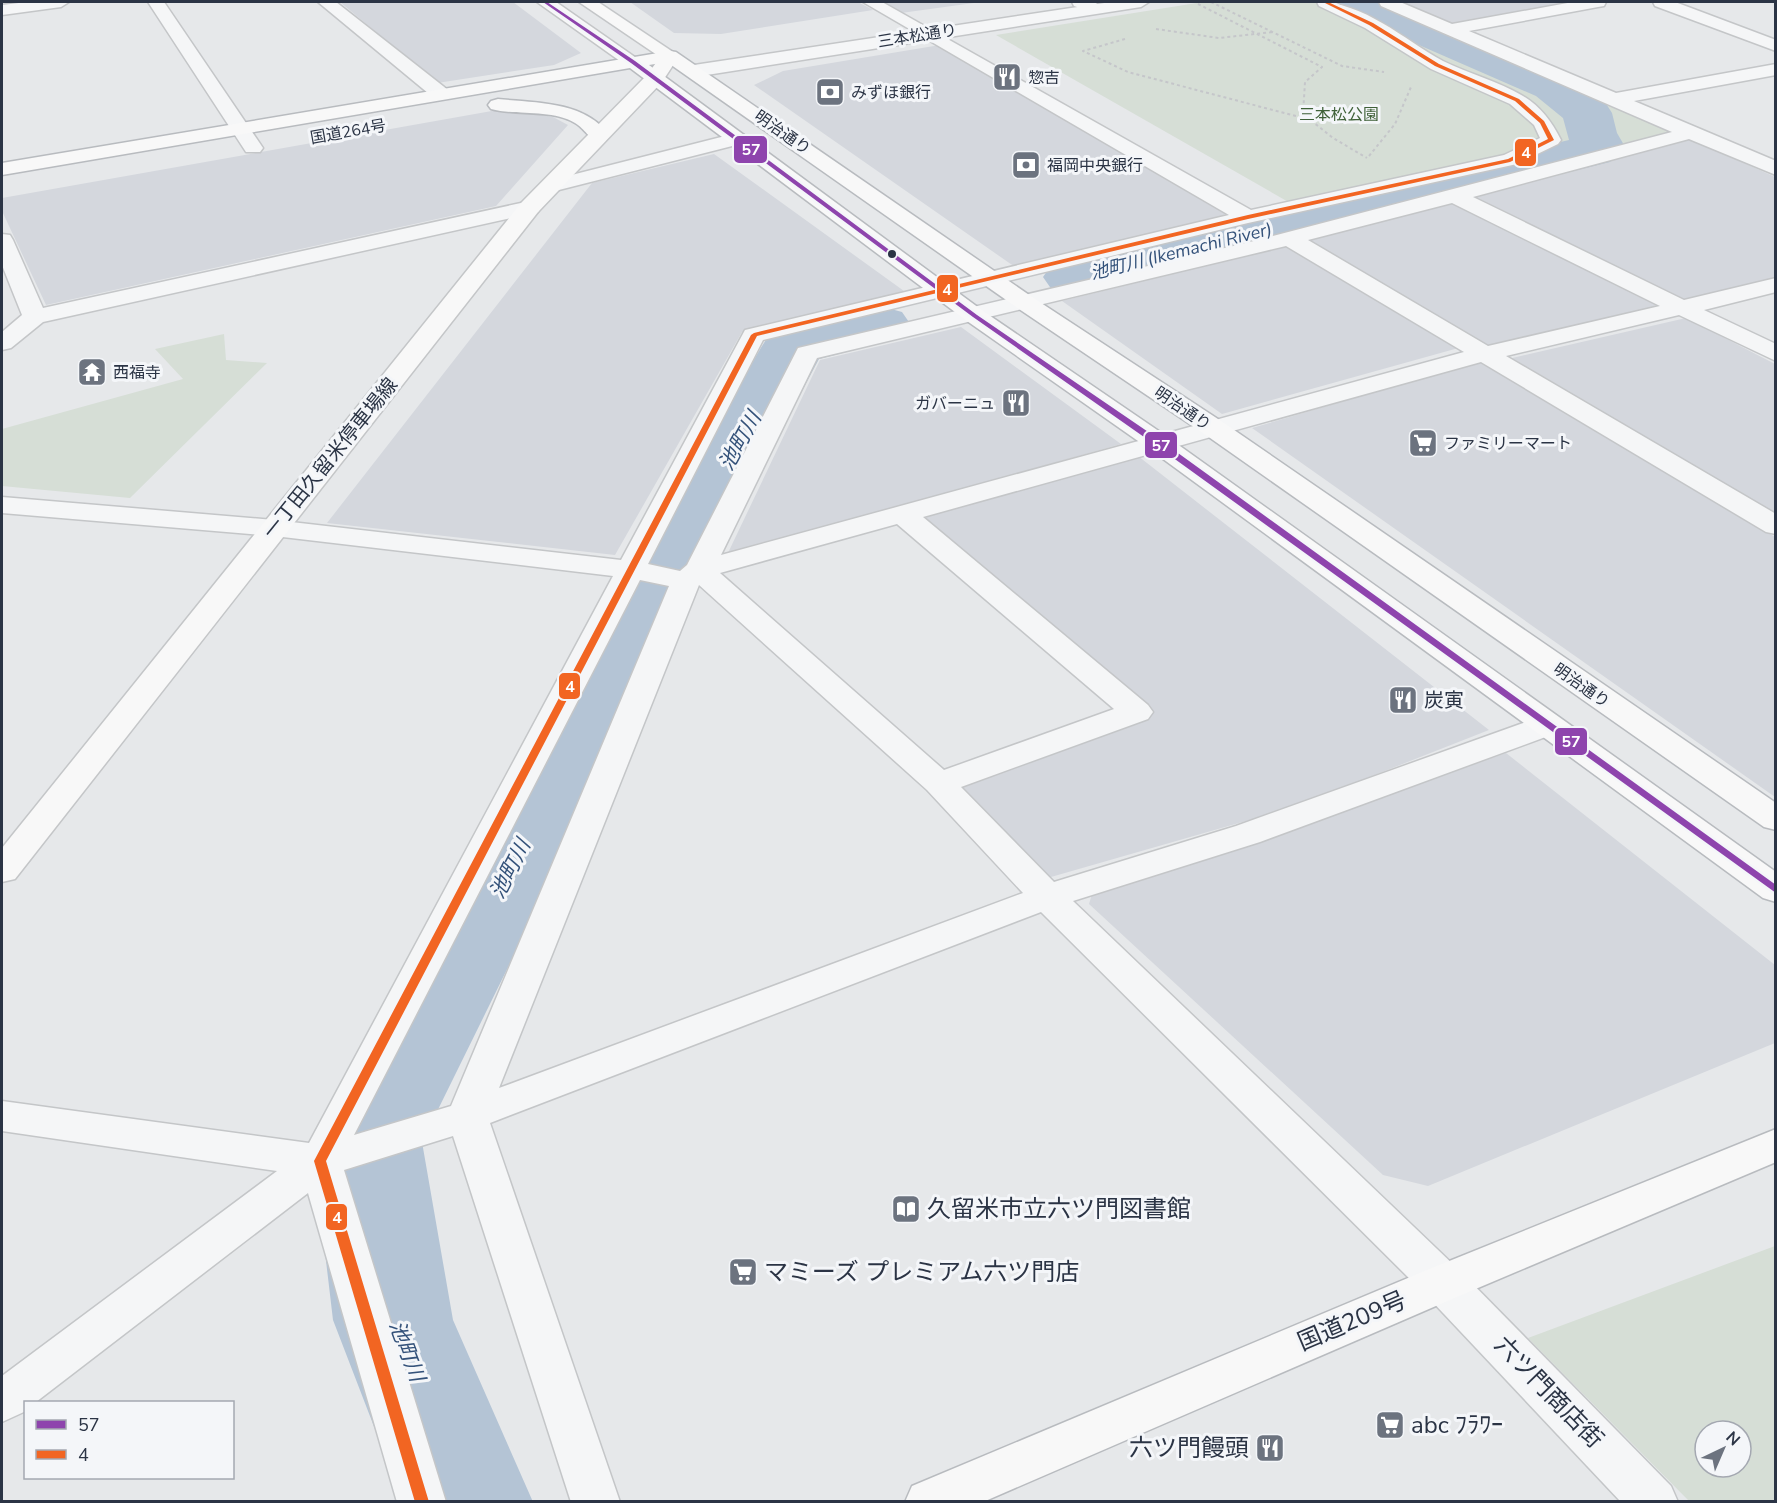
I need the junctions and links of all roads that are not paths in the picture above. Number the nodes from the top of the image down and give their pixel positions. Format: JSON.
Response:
{"nodes":[{"id":1,"x":61,"y":2,"type":"edge"},
{"id":2,"x":156,"y":2,"type":"edge"},
{"id":3,"x":326,"y":2,"type":"edge"},
{"id":4,"x":545,"y":2,"type":"edge"},
{"id":5,"x":587,"y":2,"type":"edge"},
{"id":6,"x":871,"y":2,"type":"edge"},
{"id":7,"x":1031,"y":2,"type":"edge"},
{"id":8,"x":1142,"y":2,"type":"edge"},
{"id":9,"x":1325,"y":2,"type":"edge"},
{"id":10,"x":1388,"y":2,"type":"edge"},
{"id":11,"x":1598,"y":2,"type":"edge"},
{"id":12,"x":1661,"y":2,"type":"edge"},
{"id":13,"x":1008,"y":5,"type":"dead end"},
{"id":14,"x":1088,"y":5,"type":"edge"},
{"id":15,"x":2,"y":10,"type":"edge"},
{"id":16,"x":905,"y":20,"type":"junction"},
{"id":17,"x":870,"y":25,"type":"dead end"},
{"id":18,"x":928,"y":25,"type":"junction"},
{"id":19,"x":1451,"y":28,"type":"junction"},
{"id":20,"x":1776,"y":46,"type":"edge"},
{"id":21,"x":686,"y":60,"type":"junction"},
{"id":22,"x":633,"y":62,"type":"junction"},
{"id":23,"x":1776,"y":69,"type":"edge"},
{"id":24,"x":655,"y":78,"type":"junction"},
{"id":25,"x":598,"y":88,"type":"dead end"},
{"id":26,"x":441,"y":94,"type":"junction"},
{"id":27,"x":565,"y":94,"type":"dead end"},
{"id":28,"x":1616,"y":99,"type":"junction"},
{"id":29,"x":498,"y":105,"type":"junction"},
{"id":30,"x":474,"y":109,"type":"dead end"},
{"id":31,"x":240,"y":128,"type":"junction"},
{"id":32,"x":1689,"y":133,"type":"junction"},
{"id":33,"x":598,"y":135,"type":"junction"},
{"id":34,"x":737,"y":138,"type":"junction"},
{"id":35,"x":276,"y":144,"type":"dead end"},
{"id":36,"x":253,"y":148,"type":"junction"},
{"id":37,"x":230,"y":152,"type":"dead end"},
{"id":38,"x":2,"y":169,"type":"edge"},
{"id":39,"x":1776,"y":169,"type":"edge"},
{"id":40,"x":551,"y":186,"type":"junction"},
{"id":41,"x":1456,"y":197,"type":"junction"},
{"id":42,"x":530,"y":207,"type":"junction"},
{"id":43,"x":1248,"y":217,"type":"junction"},
{"id":44,"x":1290,"y":239,"type":"junction"},
{"id":45,"x":2,"y":240,"type":"edge"},
{"id":46,"x":992,"y":278,"type":"junction"},
{"id":47,"x":1776,"y":285,"type":"edge"},
{"id":48,"x":944,"y":290,"type":"junction"},
{"id":49,"x":1027,"y":304,"type":"junction"},
{"id":50,"x":1685,"y":308,"type":"junction"},
{"id":51,"x":975,"y":316,"type":"junction"},
{"id":52,"x":35,"y":317,"type":"junction"},
{"id":53,"x":2,"y":343,"type":"edge"},
{"id":54,"x":1485,"y":354,"type":"junction"},
{"id":55,"x":1776,"y":354,"type":"edge"},
{"id":56,"x":1212,"y":427,"type":"junction"},
{"id":57,"x":1157,"y":442,"type":"junction"},
{"id":58,"x":2,"y":505,"type":"edge"},
{"id":59,"x":903,"y":515,"type":"junction"},
{"id":60,"x":1776,"y":526,"type":"edge"},
{"id":61,"x":274,"y":528,"type":"junction"},
{"id":62,"x":1415,"y":569,"type":"junction"},
{"id":63,"x":633,"y":570,"type":"junction"},
{"id":64,"x":692,"y":575,"type":"junction"},
{"id":65,"x":1361,"y":589,"type":"junction"},
{"id":66,"x":1548,"y":725,"type":"junction"},
{"id":67,"x":939,"y":783,"type":"junction"},
{"id":68,"x":1776,"y":819,"type":"edge"},
{"id":69,"x":2,"y":871,"type":"edge"},
{"id":70,"x":1776,"y":890,"type":"edge"},
{"id":71,"x":1047,"y":897,"type":"junction"},
{"id":72,"x":2,"y":1116,"type":"edge"},
{"id":73,"x":467,"y":1116,"type":"junction"},
{"id":74,"x":1776,"y":1145,"type":"edge"},
{"id":75,"x":320,"y":1161,"type":"junction"},
{"id":76,"x":1443,"y":1283,"type":"junction"},
{"id":77,"x":2,"y":1402,"type":"edge"},
{"id":78,"x":422,"y":1502,"type":"edge"},
{"id":79,"x":596,"y":1502,"type":"edge"},
{"id":80,"x":929,"y":1502,"type":"edge"},
{"id":81,"x":1654,"y":1502,"type":"edge"}],
"edges":[{"from":1,"to":15,"type":"street"},
{"from":2,"to":31,"type":"street"},
{"from":3,"to":26,"type":"street"},
{"from":4,"to":22,"type":"main road","name":"明治通り"},
{"from":5,"to":21,"type":"main road","name":"明治通り"},
{"from":6,"to":16,"type":"street"},
{"from":7,"to":13,"type":"street"},
{"from":8,"to":14,"type":"street","name":"三本松通り"},
{"from":9,"to":43,"type":"street"},
{"from":10,"to":19,"type":"street"},
{"from":11,"to":19,"type":"street"},
{"from":12,"to":20,"type":"street"},
{"from":14,"to":18,"type":"street","name":"三本松通り"},
{"from":16,"to":17,"type":"street","name":"三本松通り"},
{"from":16,"to":18,"type":"street"},
{"from":18,"to":21,"type":"street","name":"三本松通り"},
{"from":18,"to":43,"type":"street"},
{"from":19,"to":28,"type":"street"},
{"from":21,"to":22,"type":"main road","name":"国道264号"},
{"from":21,"to":24,"type":"main road","name":"一丁田久留米停車場線"},
{"from":21,"to":46,"type":"main road","name":"明治通り"},
{"from":22,"to":24,"type":"main road","name":"明治通り"},
{"from":22,"to":26,"type":"main road","name":"国道264号"},
{"from":23,"to":28,"type":"street"},
{"from":24,"to":25,"type":"main road"},
{"from":24,"to":33,"type":"main road","name":"一丁田久留米停車場線"},
{"from":24,"to":34,"type":"main road","name":"明治通り"},
{"from":26,"to":31,"type":"main road","name":"国道264号"},
{"from":27,"to":29,"type":"main road"},
{"from":28,"to":32,"type":"street"},
{"from":29,"to":30,"type":"main road"},
{"from":29,"to":33,"type":"main road"},
{"from":31,"to":36,"type":"street"},
{"from":31,"to":38,"type":"main road","name":"国道264号"},
{"from":32,"to":39,"type":"street"},
{"from":32,"to":41,"type":"street"},
{"from":33,"to":40,"type":"main road","name":"一丁田久留米停車場線"},
{"from":34,"to":40,"type":"street"},
{"from":34,"to":48,"type":"main road","name":"明治通り"},
{"from":35,"to":36,"type":"main road"},
{"from":36,"to":37,"type":"main road"},
{"from":40,"to":42,"type":"main road","name":"一丁田久留米停車場線"},
{"from":41,"to":44,"type":"street"},
{"from":41,"to":50,"type":"street"},
{"from":42,"to":52,"type":"street"},
{"from":42,"to":61,"type":"main road","name":"一丁田久留米停車場線"},
{"from":43,"to":46,"type":"street"},
{"from":44,"to":49,"type":"street"},
{"from":44,"to":54,"type":"street"},
{"from":45,"to":52,"type":"street"},
{"from":46,"to":48,"type":"street"},
{"from":46,"to":49,"type":"main road","name":"明治通り"},
{"from":47,"to":50,"type":"street"},
{"from":48,"to":51,"type":"main road","name":"明治通り"},
{"from":48,"to":63,"type":"street"},
{"from":49,"to":51,"type":"street"},
{"from":49,"to":56,"type":"main road","name":"明治通り"},
{"from":50,"to":54,"type":"street"},
{"from":50,"to":55,"type":"street"},
{"from":51,"to":57,"type":"main road","name":"明治通り"},
{"from":51,"to":64,"type":"street"},
{"from":52,"to":53,"type":"street"},
{"from":54,"to":56,"type":"street"},
{"from":54,"to":60,"type":"street"},
{"from":56,"to":57,"type":"street"},
{"from":56,"to":62,"type":"main road","name":"明治通り"},
{"from":57,"to":59,"type":"street"},
{"from":57,"to":65,"type":"main road","name":"明治通り"},
{"from":58,"to":61,"type":"street"},
{"from":59,"to":64,"type":"street"},
{"from":59,"to":67,"type":"street"},
{"from":61,"to":63,"type":"street"},
{"from":61,"to":69,"type":"main road","name":"一丁田久留米停車場線"},
{"from":62,"to":65,"type":"main road"},
{"from":62,"to":68,"type":"main road","name":"明治通り"},
{"from":63,"to":64,"type":"street"},
{"from":63,"to":75,"type":"street"},
{"from":64,"to":67,"type":"street","name":"六ツ門商店街"},
{"from":64,"to":73,"type":"street"},
{"from":65,"to":66,"type":"main road","name":"明治通り"},
{"from":66,"to":70,"type":"main road","name":"明治通り"},
{"from":66,"to":71,"type":"street"},
{"from":67,"to":71,"type":"street","name":"六ツ門商店街"},
{"from":71,"to":73,"type":"street"},
{"from":71,"to":76,"type":"street","name":"六ツ門商店街"},
{"from":72,"to":75,"type":"street"},
{"from":73,"to":75,"type":"street"},
{"from":73,"to":79,"type":"street"},
{"from":74,"to":76,"type":"main road","name":"国道209号"},
{"from":75,"to":77,"type":"street"},
{"from":75,"to":78,"type":"street"},
{"from":76,"to":80,"type":"main road","name":"国道209号"},
{"from":76,"to":81,"type":"street","name":"六ツ門商店街"}]}
